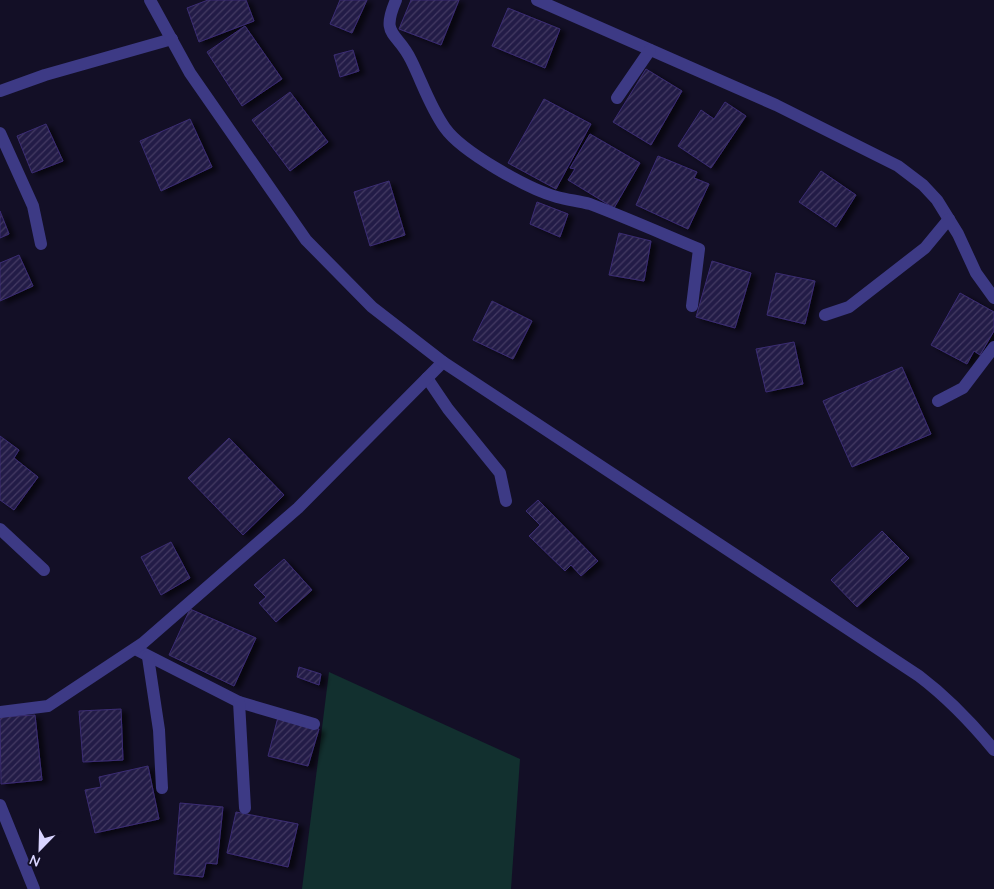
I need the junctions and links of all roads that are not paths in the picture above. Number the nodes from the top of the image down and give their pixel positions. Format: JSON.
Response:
{"nodes":[{"id":1,"x":150,"y":0,"type":"edge"},
{"id":2,"x":396,"y":0,"type":"edge"},
{"id":3,"x":537,"y":0,"type":"edge"},
{"id":4,"x":172,"y":40,"type":"junction"},
{"id":5,"x":650,"y":50,"type":"junction"},
{"id":6,"x":0,"y":91,"type":"edge"},
{"id":7,"x":617,"y":98,"type":"dead end"},
{"id":8,"x":0,"y":133,"type":"edge"},
{"id":9,"x":949,"y":219,"type":"junction"},
{"id":10,"x":41,"y":244,"type":"dead end"},
{"id":11,"x":994,"y":298,"type":"edge"},
{"id":12,"x":692,"y":306,"type":"dead end"},
{"id":13,"x":826,"y":315,"type":"dead end"},
{"id":14,"x":994,"y":347,"type":"edge"},
{"id":15,"x":443,"y":362,"type":"junction"},
{"id":16,"x":427,"y":378,"type":"junction"},
{"id":17,"x":938,"y":401,"type":"dead end"},
{"id":18,"x":506,"y":501,"type":"dead end"},
{"id":19,"x":0,"y":529,"type":"edge"},
{"id":20,"x":44,"y":570,"type":"dead end"},
{"id":21,"x":135,"y":649,"type":"junction"},
{"id":22,"x":148,"y":657,"type":"junction"},
{"id":23,"x":239,"y":702,"type":"junction"},
{"id":24,"x":0,"y":712,"type":"edge"},
{"id":25,"x":314,"y":724,"type":"dead end"},
{"id":26,"x":994,"y":750,"type":"edge"},
{"id":27,"x":162,"y":788,"type":"dead end"},
{"id":28,"x":0,"y":805,"type":"edge"},
{"id":29,"x":245,"y":808,"type":"dead end"},
{"id":30,"x":4,"y":825,"type":"edge"},
{"id":31,"x":34,"y":889,"type":"edge"}],
"edges":[{"from":1,"to":4,"type":"street"},
{"from":2,"to":12,"type":"street"},
{"from":3,"to":5,"type":"street"},
{"from":4,"to":6,"type":"street"},
{"from":4,"to":15,"type":"street"},
{"from":5,"to":7,"type":"street"},
{"from":5,"to":9,"type":"street"},
{"from":8,"to":10,"type":"street"},
{"from":9,"to":11,"type":"street"},
{"from":9,"to":13,"type":"street"},
{"from":14,"to":17,"type":"street"},
{"from":15,"to":16,"type":"street"},
{"from":15,"to":26,"type":"street"},
{"from":16,"to":18,"type":"street"},
{"from":16,"to":21,"type":"street"},
{"from":19,"to":20,"type":"street"},
{"from":21,"to":22,"type":"street"},
{"from":21,"to":24,"type":"street"},
{"from":22,"to":23,"type":"street"},
{"from":22,"to":27,"type":"street"},
{"from":23,"to":25,"type":"street"},
{"from":23,"to":29,"type":"street"},
{"from":28,"to":30,"type":"street"},
{"from":30,"to":31,"type":"street"}]}
